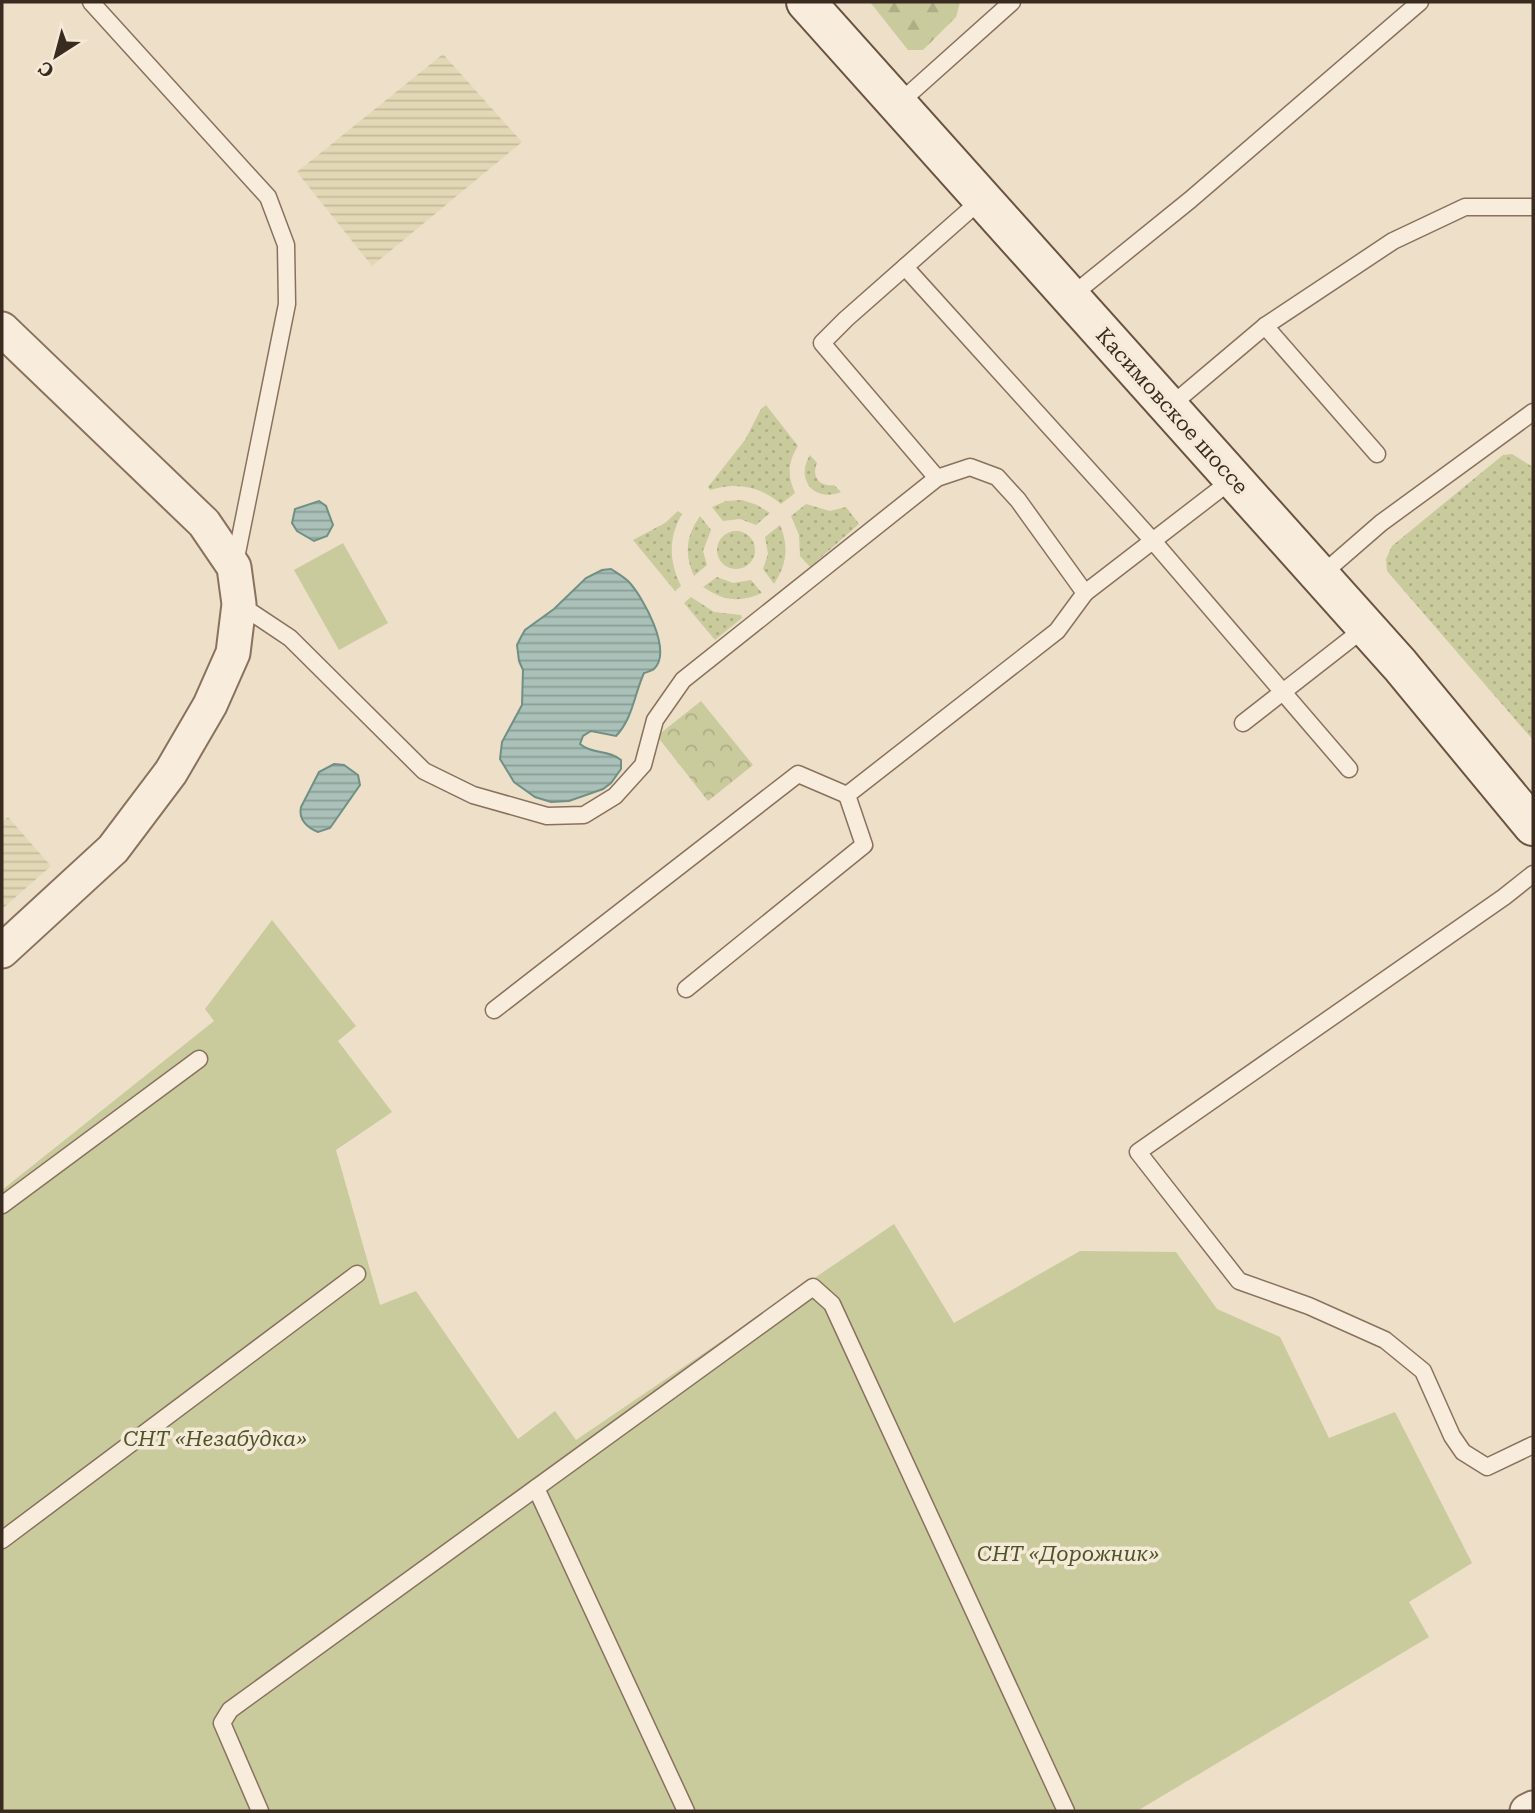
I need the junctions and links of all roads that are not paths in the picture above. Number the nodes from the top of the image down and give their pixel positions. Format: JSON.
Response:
{"nodes":[{"id":1,"x":91,"y":2,"type":"edge"},
{"id":2,"x":806,"y":2,"type":"edge"},
{"id":3,"x":1012,"y":2,"type":"edge"},
{"id":4,"x":1420,"y":2,"type":"edge"},
{"id":5,"x":898,"y":104,"type":"junction"},
{"id":6,"x":982,"y":199,"type":"junction"},
{"id":7,"x":1533,"y":206,"type":"edge"},
{"id":8,"x":905,"y":267,"type":"junction"},
{"id":9,"x":1070,"y":297,"type":"junction"},
{"id":10,"x":1265,"y":326,"type":"junction"},
{"id":11,"x":2,"y":330,"type":"edge"},
{"id":12,"x":1169,"y":407,"type":"junction"},
{"id":13,"x":1533,"y":412,"type":"edge"},
{"id":14,"x":1377,"y":454,"type":"dead end"},
{"id":15,"x":937,"y":478,"type":"junction"},
{"id":16,"x":1233,"y":479,"type":"junction"},
{"id":17,"x":1153,"y":541,"type":"junction"},
{"id":18,"x":234,"y":567,"type":"junction"},
{"id":19,"x":1320,"y":576,"type":"junction"},
{"id":20,"x":1085,"y":593,"type":"junction"},
{"id":21,"x":239,"y":604,"type":"junction"},
{"id":22,"x":1366,"y":627,"type":"junction"},
{"id":23,"x":1284,"y":691,"type":"junction"},
{"id":24,"x":1243,"y":723,"type":"dead end"},
{"id":25,"x":1349,"y":768,"type":"dead end"},
{"id":26,"x":847,"y":795,"type":"junction"},
{"id":27,"x":1533,"y":826,"type":"edge"},
{"id":28,"x":1533,"y":874,"type":"edge"},
{"id":29,"x":2,"y":951,"type":"edge"},
{"id":30,"x":686,"y":989,"type":"dead end"},
{"id":31,"x":494,"y":1010,"type":"dead end"},
{"id":32,"x":199,"y":1059,"type":"dead end"},
{"id":33,"x":2,"y":1205,"type":"edge"},
{"id":34,"x":357,"y":1274,"type":"dead end"},
{"id":35,"x":1533,"y":1445,"type":"edge"},
{"id":36,"x":536,"y":1488,"type":"junction"},
{"id":37,"x":2,"y":1540,"type":"edge"},
{"id":38,"x":1533,"y":1808,"type":"edge"},
{"id":39,"x":260,"y":1811,"type":"edge"},
{"id":40,"x":685,"y":1811,"type":"edge"},
{"id":41,"x":1066,"y":1811,"type":"edge"},
{"id":42,"x":1527,"y":1811,"type":"edge"}],
"edges":[{"from":1,"to":18,"type":"lane"},
{"from":2,"to":5,"type":"main road","name":"Касимовское шоссе"},
{"from":3,"to":5,"type":"lane"},
{"from":4,"to":9,"type":"lane"},
{"from":5,"to":6,"type":"main road","name":"Касимовское шоссе"},
{"from":6,"to":8,"type":"lane"},
{"from":6,"to":9,"type":"main road","name":"Касимовское шоссе"},
{"from":7,"to":10,"type":"lane"},
{"from":8,"to":15,"type":"lane"},
{"from":8,"to":17,"type":"lane"},
{"from":9,"to":12,"type":"main road","name":"Касимовское шоссе"},
{"from":10,"to":12,"type":"lane"},
{"from":10,"to":14,"type":"lane"},
{"from":11,"to":18,"type":"street"},
{"from":12,"to":16,"type":"main road","name":"Касимовское шоссе"},
{"from":13,"to":19,"type":"lane"},
{"from":15,"to":20,"type":"lane"},
{"from":15,"to":21,"type":"lane"},
{"from":16,"to":17,"type":"lane"},
{"from":16,"to":19,"type":"main road","name":"Касимовское шоссе"},
{"from":17,"to":20,"type":"lane"},
{"from":17,"to":23,"type":"lane"},
{"from":18,"to":21,"type":"street"},
{"from":19,"to":22,"type":"main road","name":"Касимовское шоссе"},
{"from":20,"to":26,"type":"lane"},
{"from":21,"to":29,"type":"street"},
{"from":22,"to":23,"type":"lane"},
{"from":22,"to":27,"type":"main road","name":"Касимовское шоссе"},
{"from":23,"to":24,"type":"lane"},
{"from":23,"to":25,"type":"lane"},
{"from":26,"to":30,"type":"lane"},
{"from":26,"to":31,"type":"lane"},
{"from":28,"to":35,"type":"lane"},
{"from":32,"to":33,"type":"lane"},
{"from":34,"to":37,"type":"lane"},
{"from":36,"to":39,"type":"lane"},
{"from":36,"to":40,"type":"lane"},
{"from":36,"to":41,"type":"lane"},
{"from":38,"to":42,"type":"street"}]}
